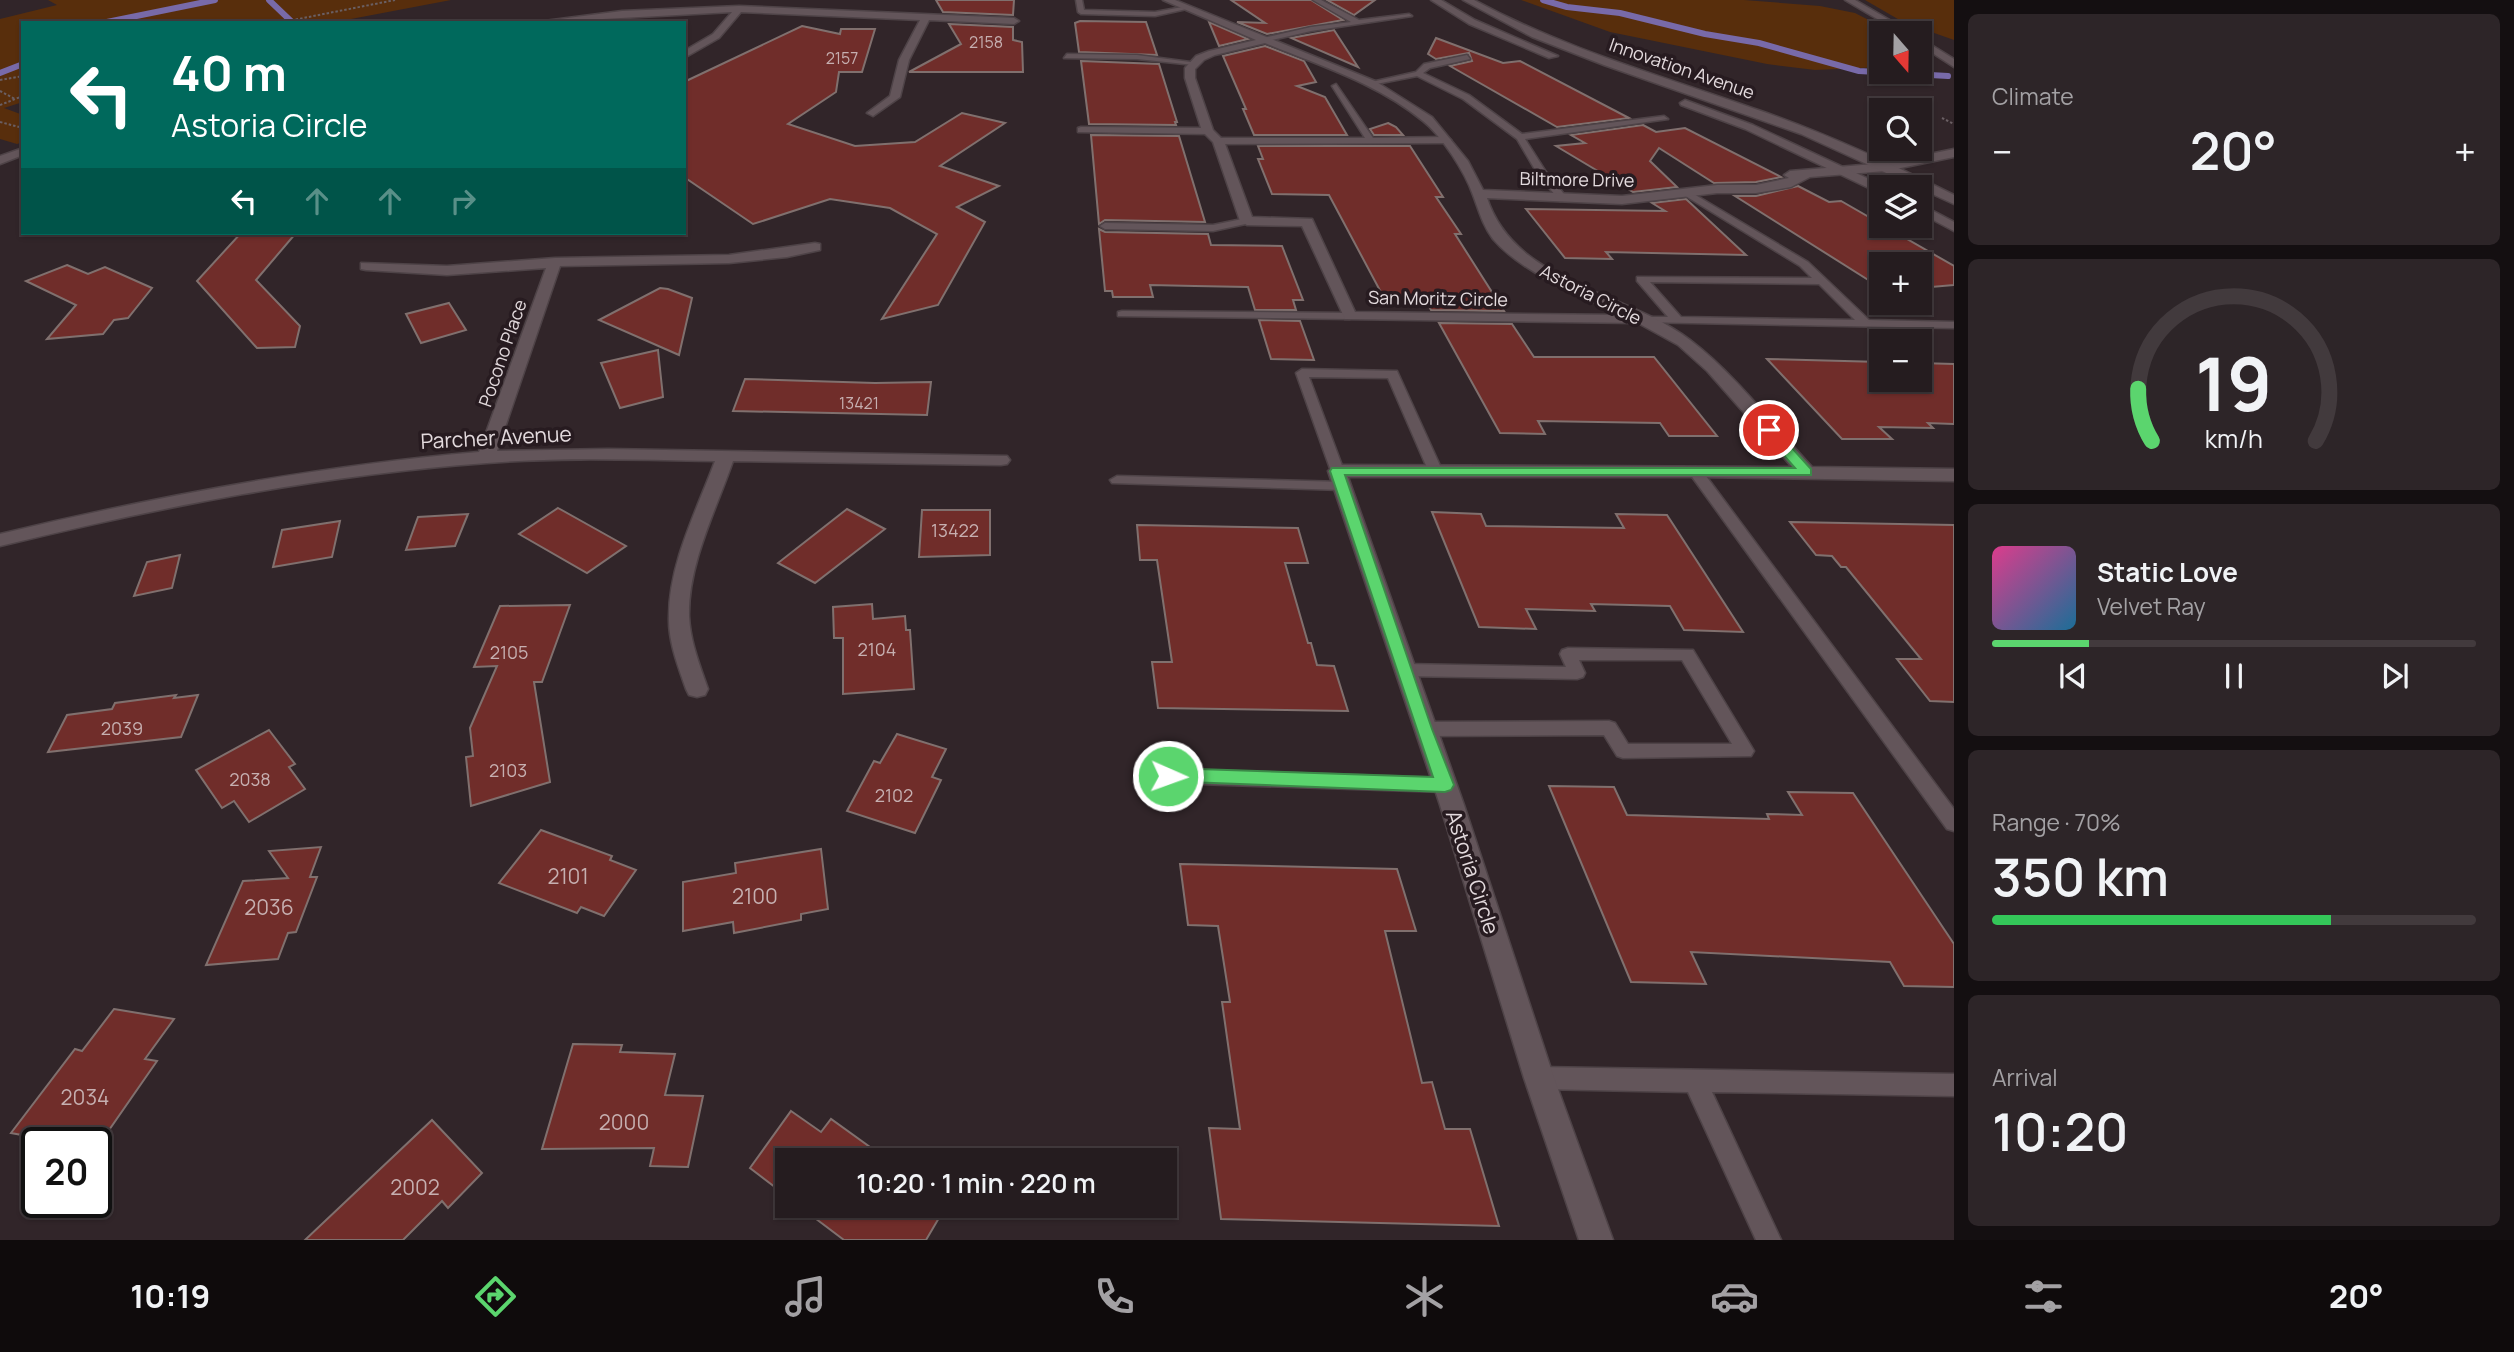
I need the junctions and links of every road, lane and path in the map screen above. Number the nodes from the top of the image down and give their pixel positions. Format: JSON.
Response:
{"nodes":[{"id":1,"x":395,"y":0,"type":"edge"},
{"id":2,"x":621,"y":0,"type":"edge"},
{"id":3,"x":1079,"y":0,"type":"edge"},
{"id":4,"x":1167,"y":0,"type":"edge"},
{"id":5,"x":1317,"y":0,"type":"edge"},
{"id":6,"x":1435,"y":0,"type":"edge"},
{"id":7,"x":1467,"y":0,"type":"edge"},
{"id":8,"x":1849,"y":0,"type":"edge"},
{"id":9,"x":1188,"y":8,"type":"junction"},
{"id":10,"x":739,"y":9,"type":"junction"},
{"id":11,"x":622,"y":14,"type":"junction"},
{"id":12,"x":1409,"y":16,"type":"dead end"},
{"id":13,"x":925,"y":18,"type":"junction"},
{"id":14,"x":284,"y":21,"type":"edge"},
{"id":15,"x":553,"y":21,"type":"edge"},
{"id":16,"x":1014,"y":21,"type":"dead end"},
{"id":17,"x":1886,"y":21,"type":"edge"},
{"id":18,"x":1357,"y":22,"type":"junction"},
{"id":19,"x":1266,"y":40,"type":"junction"},
{"id":20,"x":1932,"y":49,"type":"edge"},
{"id":21,"x":686,"y":54,"type":"edge"},
{"id":22,"x":1067,"y":56,"type":"dead end"},
{"id":23,"x":1467,"y":57,"type":"dead end"},
{"id":24,"x":1560,"y":58,"type":"dead end"},
{"id":25,"x":1572,"y":62,"type":"dead end"},
{"id":26,"x":1194,"y":63,"type":"junction"},
{"id":27,"x":1954,"y":64,"type":"edge"},
{"id":28,"x":1418,"y":74,"type":"junction"},
{"id":29,"x":21,"y":76,"type":"edge"},
{"id":30,"x":0,"y":80,"type":"edge"},
{"id":31,"x":1371,"y":83,"type":"junction"},
{"id":32,"x":1336,"y":86,"type":"dead end"},
{"id":33,"x":0,"y":91,"type":"edge"},
{"id":34,"x":1653,"y":91,"type":"dead end"},
{"id":35,"x":21,"y":97,"type":"edge"},
{"id":36,"x":16,"y":99,"type":"junction"},
{"id":37,"x":1675,"y":99,"type":"dead end"},
{"id":38,"x":0,"y":105,"type":"edge"},
{"id":39,"x":873,"y":113,"type":"dead end"},
{"id":40,"x":1942,"y":118,"type":"dead end"},
{"id":41,"x":1664,"y":119,"type":"dead end"},
{"id":42,"x":0,"y":122,"type":"edge"},
{"id":43,"x":1954,"y":124,"type":"edge"},
{"id":44,"x":21,"y":127,"type":"edge"},
{"id":45,"x":1082,"y":130,"type":"dead end"},
{"id":46,"x":1213,"y":136,"type":"junction"},
{"id":47,"x":1520,"y":137,"type":"junction"},
{"id":48,"x":1447,"y":140,"type":"junction"},
{"id":49,"x":1371,"y":141,"type":"junction"},
{"id":50,"x":21,"y":152,"type":"edge"},
{"id":51,"x":1954,"y":153,"type":"edge"},
{"id":52,"x":0,"y":160,"type":"edge"},
{"id":53,"x":1886,"y":167,"type":"junction"},
{"id":54,"x":1846,"y":171,"type":"junction"},
{"id":55,"x":1869,"y":183,"type":"edge"},
{"id":56,"x":1687,"y":193,"type":"junction"},
{"id":57,"x":1479,"y":194,"type":"junction"},
{"id":58,"x":1563,"y":199,"type":"junction"},
{"id":59,"x":1954,"y":200,"type":"edge"},
{"id":60,"x":1932,"y":215,"type":"edge"},
{"id":61,"x":1247,"y":221,"type":"junction"},
{"id":62,"x":1105,"y":226,"type":"dead end"},
{"id":63,"x":1954,"y":227,"type":"edge"},
{"id":64,"x":815,"y":247,"type":"dead end"},
{"id":65,"x":555,"y":262,"type":"junction"},
{"id":66,"x":366,"y":266,"type":"dead end"},
{"id":67,"x":1822,"y":281,"type":"junction"},
{"id":68,"x":1122,"y":314,"type":"dead end"},
{"id":69,"x":1350,"y":316,"type":"junction"},
{"id":70,"x":1643,"y":320,"type":"junction"},
{"id":71,"x":1677,"y":320,"type":"junction"},
{"id":72,"x":1866,"y":324,"type":"junction"},
{"id":73,"x":1954,"y":325,"type":"edge"},
{"id":74,"x":726,"y":456,"type":"junction"},
{"id":75,"x":486,"y":457,"type":"junction"},
{"id":76,"x":1001,"y":460,"type":"dead end"},
{"id":77,"x":1435,"y":470,"type":"junction"},
{"id":78,"x":1695,"y":471,"type":"junction"},
{"id":79,"x":1806,"y":472,"type":"junction"},
{"id":80,"x":1954,"y":475,"type":"edge"},
{"id":81,"x":1340,"y":478,"type":"junction"},
{"id":82,"x":1117,"y":480,"type":"dead end"},
{"id":83,"x":0,"y":540,"type":"edge"},
{"id":84,"x":1404,"y":670,"type":"junction"},
{"id":85,"x":697,"y":689,"type":"dead end"},
{"id":86,"x":1424,"y":729,"type":"junction"},
{"id":87,"x":1168,"y":776,"type":"dead end"},
{"id":88,"x":1445,"y":785,"type":"junction"},
{"id":89,"x":1954,"y":823,"type":"edge"},
{"id":90,"x":1539,"y":1079,"type":"junction"},
{"id":91,"x":1695,"y":1081,"type":"junction"},
{"id":92,"x":1954,"y":1085,"type":"edge"},
{"id":93,"x":1596,"y":1240,"type":"edge"},
{"id":94,"x":1769,"y":1240,"type":"edge"}],
"edges":[{"from":1,"to":14,"type":"path"},
{"from":2,"to":11,"type":"street"},
{"from":3,"to":9,"type":"lane"},
{"from":4,"to":9,"type":"street","name":"Astoria Circle"},
{"from":5,"to":18,"type":"lane"},
{"from":6,"to":24,"type":"street"},
{"from":7,"to":53,"type":"street","name":"Innovation Avenue"},
{"from":8,"to":17,"type":"street"},
{"from":9,"to":19,"type":"street","name":"Astoria Circle"},
{"from":10,"to":11,"type":"street"},
{"from":10,"to":13,"type":"street"},
{"from":10,"to":21,"type":"street"},
{"from":11,"to":15,"type":"street"},
{"from":12,"to":18,"type":"lane"},
{"from":13,"to":16,"type":"street"},
{"from":13,"to":39,"type":"street"},
{"from":18,"to":19,"type":"lane"},
{"from":19,"to":26,"type":"street"},
{"from":19,"to":31,"type":"street","name":"Astoria Circle"},
{"from":20,"to":27,"type":"street"},
{"from":22,"to":26,"type":"lane"},
{"from":23,"to":28,"type":"lane"},
{"from":25,"to":34,"type":"street","name":"Innovation Avenue"},
{"from":26,"to":46,"type":"street"},
{"from":28,"to":31,"type":"lane"},
{"from":28,"to":47,"type":"lane"},
{"from":29,"to":30,"type":"path"},
{"from":31,"to":48,"type":"street","name":"Astoria Circle"},
{"from":32,"to":49,"type":"lane"},
{"from":33,"to":36,"type":"path"},
{"from":35,"to":36,"type":"path"},
{"from":36,"to":38,"type":"path"},
{"from":37,"to":54,"type":"street","name":"Innovation Avenue"},
{"from":40,"to":43,"type":"path"},
{"from":41,"to":47,"type":"lane"},
{"from":42,"to":44,"type":"path"},
{"from":45,"to":46,"type":"lane"},
{"from":46,"to":49,"type":"lane"},
{"from":46,"to":61,"type":"street"},
{"from":47,"to":58,"type":"lane"},
{"from":48,"to":49,"type":"lane"},
{"from":48,"to":57,"type":"street","name":"Astoria Circle"},
{"from":50,"to":52,"type":"street"},
{"from":51,"to":53,"type":"street","name":"Biltmore Drive"},
{"from":53,"to":54,"type":"street","name":"Biltmore Drive"},
{"from":53,"to":59,"type":"street","name":"Innovation Avenue"},
{"from":54,"to":55,"type":"street","name":"Innovation Avenue"},
{"from":54,"to":56,"type":"street","name":"Biltmore Drive"},
{"from":56,"to":58,"type":"street","name":"Biltmore Drive"},
{"from":56,"to":67,"type":"lane"},
{"from":57,"to":58,"type":"street","name":"Biltmore Drive"},
{"from":57,"to":70,"type":"street","name":"Astoria Circle"},
{"from":60,"to":63,"type":"street"},
{"from":61,"to":62,"type":"lane"},
{"from":61,"to":69,"type":"street","name":"San Moritz Circle"},
{"from":64,"to":65,"type":"street"},
{"from":65,"to":66,"type":"street"},
{"from":65,"to":75,"type":"street","name":"Pocono Place"},
{"from":67,"to":71,"type":"lane"},
{"from":67,"to":72,"type":"lane"},
{"from":68,"to":69,"type":"lane"},
{"from":69,"to":70,"type":"street","name":"San Moritz Circle"},
{"from":70,"to":71,"type":"lane"},
{"from":70,"to":79,"type":"street","name":"Astoria Circle"},
{"from":71,"to":72,"type":"lane"},
{"from":72,"to":73,"type":"lane"},
{"from":74,"to":75,"type":"street","name":"Parcher Avenue"},
{"from":74,"to":76,"type":"street","name":"Parcher Avenue"},
{"from":74,"to":85,"type":"street"},
{"from":75,"to":83,"type":"street","name":"Parcher Avenue"},
{"from":77,"to":78,"type":"street"},
{"from":77,"to":81,"type":"street"},
{"from":77,"to":81,"type":"lane"},
{"from":78,"to":79,"type":"street"},
{"from":78,"to":89,"type":"lane"},
{"from":79,"to":80,"type":"street"},
{"from":81,"to":82,"type":"lane"},
{"from":81,"to":84,"type":"street","name":"Astoria Circle"},
{"from":84,"to":86,"type":"street","name":"Astoria Circle"},
{"from":84,"to":86,"type":"lane"},
{"from":86,"to":88,"type":"street","name":"Astoria Circle"},
{"from":87,"to":88,"type":"lane"},
{"from":88,"to":90,"type":"street","name":"Astoria Circle"},
{"from":90,"to":91,"type":"lane"},
{"from":90,"to":93,"type":"street","name":"Astoria Circle"},
{"from":91,"to":92,"type":"lane"},
{"from":91,"to":94,"type":"lane"}]}
